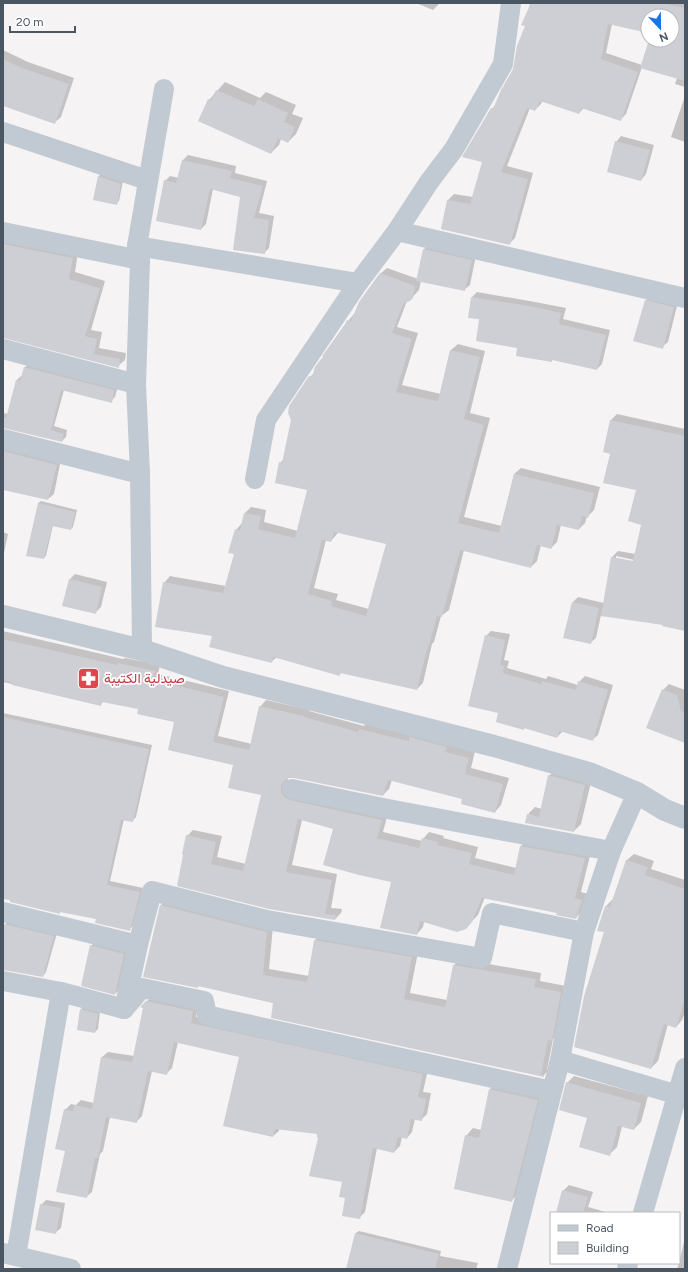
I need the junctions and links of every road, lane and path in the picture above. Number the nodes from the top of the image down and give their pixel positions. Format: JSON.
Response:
{"nodes":[{"id":1,"x":511,"y":3,"type":"edge"},
{"id":2,"x":164,"y":89,"type":"dead end"},
{"id":3,"x":3,"y":132,"type":"edge"},
{"id":4,"x":147,"y":180,"type":"junction"},
{"id":5,"x":397,"y":231,"type":"junction"},
{"id":6,"x":3,"y":232,"type":"edge"},
{"id":7,"x":138,"y":253,"type":"junction"},
{"id":8,"x":358,"y":283,"type":"junction"},
{"id":9,"x":685,"y":298,"type":"edge"},
{"id":10,"x":3,"y":349,"type":"edge"},
{"id":11,"x":136,"y":384,"type":"junction"},
{"id":12,"x":3,"y":439,"type":"edge"},
{"id":13,"x":140,"y":474,"type":"junction"},
{"id":14,"x":255,"y":479,"type":"dead end"},
{"id":15,"x":3,"y":616,"type":"edge"},
{"id":16,"x":142,"y":650,"type":"junction"},
{"id":17,"x":292,"y":789,"type":"dead end"},
{"id":18,"x":637,"y":793,"type":"junction"},
{"id":19,"x":685,"y":818,"type":"edge"},
{"id":20,"x":611,"y":852,"type":"junction"},
{"id":21,"x":3,"y":912,"type":"edge"},
{"id":22,"x":584,"y":932,"type":"junction"},
{"id":23,"x":138,"y":945,"type":"junction"},
{"id":24,"x":3,"y":981,"type":"edge"},
{"id":25,"x":61,"y":992,"type":"junction"},
{"id":26,"x":124,"y":1009,"type":"junction"},
{"id":27,"x":560,"y":1060,"type":"junction"},
{"id":28,"x":685,"y":1068,"type":"edge"},
{"id":29,"x":552,"y":1091,"type":"junction"},
{"id":30,"x":678,"y":1095,"type":"junction"},
{"id":31,"x":643,"y":1212,"type":"edge"},
{"id":32,"x":10,"y":1254,"type":"edge"},
{"id":33,"x":71,"y":1269,"type":"edge"},
{"id":34,"x":507,"y":1269,"type":"edge"}],
"edges":[{"from":1,"to":5,"type":"street"},
{"from":2,"to":4,"type":"street"},
{"from":3,"to":4,"type":"street"},
{"from":4,"to":7,"type":"street"},
{"from":5,"to":8,"type":"street"},
{"from":5,"to":9,"type":"street"},
{"from":6,"to":7,"type":"street"},
{"from":7,"to":8,"type":"street"},
{"from":7,"to":11,"type":"street"},
{"from":8,"to":14,"type":"street"},
{"from":10,"to":11,"type":"street"},
{"from":11,"to":13,"type":"street"},
{"from":12,"to":13,"type":"street"},
{"from":13,"to":16,"type":"street"},
{"from":15,"to":16,"type":"street"},
{"from":16,"to":18,"type":"street"},
{"from":17,"to":20,"type":"street"},
{"from":18,"to":19,"type":"street"},
{"from":18,"to":20,"type":"street"},
{"from":20,"to":22,"type":"street"},
{"from":21,"to":23,"type":"street"},
{"from":22,"to":23,"type":"street"},
{"from":22,"to":27,"type":"street"},
{"from":23,"to":26,"type":"street"},
{"from":24,"to":25,"type":"street"},
{"from":25,"to":26,"type":"street"},
{"from":25,"to":32,"type":"street"},
{"from":26,"to":29,"type":"street"},
{"from":27,"to":29,"type":"street"},
{"from":27,"to":30,"type":"street"},
{"from":28,"to":30,"type":"street"},
{"from":29,"to":34,"type":"street"},
{"from":30,"to":31,"type":"street"},
{"from":32,"to":33,"type":"street"}]}
